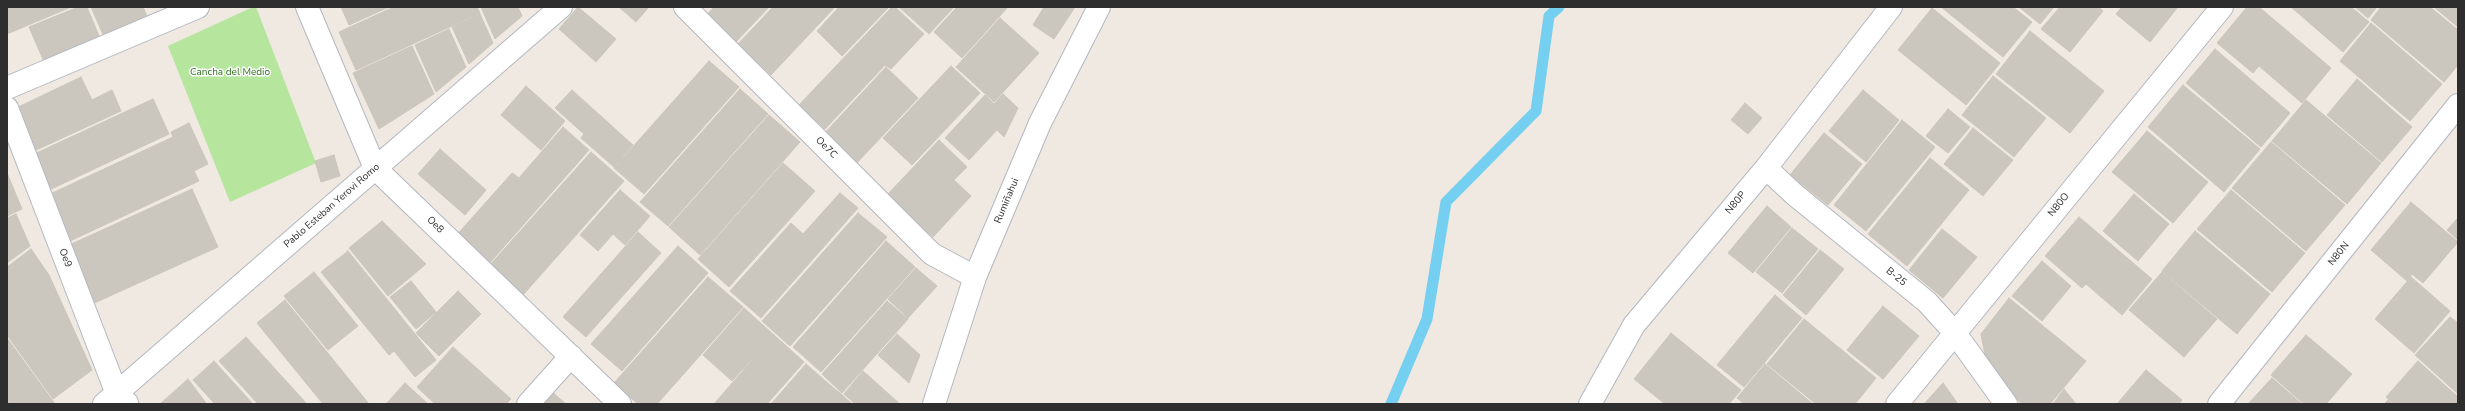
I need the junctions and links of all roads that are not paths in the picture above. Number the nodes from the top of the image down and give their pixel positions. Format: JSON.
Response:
{"nodes":[{"id":1,"x":198,"y":7,"type":"edge"},
{"id":2,"x":307,"y":7,"type":"edge"},
{"id":3,"x":561,"y":7,"type":"edge"},
{"id":4,"x":685,"y":7,"type":"edge"},
{"id":5,"x":1099,"y":7,"type":"edge"},
{"id":6,"x":1891,"y":7,"type":"edge"},
{"id":7,"x":2222,"y":7,"type":"edge"},
{"id":8,"x":7,"y":88,"type":"edge"},
{"id":9,"x":2458,"y":105,"type":"edge"},
{"id":10,"x":7,"y":108,"type":"edge"},
{"id":11,"x":375,"y":168,"type":"junction"},
{"id":12,"x":1766,"y":168,"type":"junction"},
{"id":13,"x":975,"y":276,"type":"junction"},
{"id":14,"x":1955,"y":333,"type":"junction"},
{"id":15,"x":571,"y":356,"type":"junction"},
{"id":16,"x":116,"y":400,"type":"edge"},
{"id":17,"x":528,"y":404,"type":"edge"},
{"id":18,"x":620,"y":404,"type":"edge"},
{"id":19,"x":934,"y":404,"type":"edge"},
{"id":20,"x":1590,"y":404,"type":"edge"},
{"id":21,"x":1897,"y":404,"type":"edge"},
{"id":22,"x":2006,"y":404,"type":"edge"},
{"id":23,"x":2219,"y":404,"type":"edge"}],
"edges":[{"from":1,"to":8,"type":"street"},
{"from":2,"to":11,"type":"street","name":"Oe8"},
{"from":3,"to":11,"type":"street","name":"Pablo Esteban Yerovi Romo"},
{"from":4,"to":13,"type":"street","name":"Oe7C"},
{"from":5,"to":13,"type":"street","name":"Rumiñahui"},
{"from":6,"to":12,"type":"street","name":"N80P"},
{"from":7,"to":14,"type":"street","name":"N80O"},
{"from":9,"to":23,"type":"street","name":"N80N"},
{"from":10,"to":16,"type":"street","name":"Oe9"},
{"from":11,"to":15,"type":"street","name":"Oe8"},
{"from":11,"to":16,"type":"street","name":"Pablo Esteban Yerovi Romo"},
{"from":12,"to":14,"type":"street","name":"B-25"},
{"from":12,"to":20,"type":"street","name":"N80P"},
{"from":13,"to":19,"type":"street","name":"Rumiñahui"},
{"from":14,"to":21,"type":"street","name":"N80O"},
{"from":14,"to":22,"type":"street","name":"B-25"},
{"from":15,"to":17,"type":"street"},
{"from":15,"to":18,"type":"street","name":"Oe8"}]}
